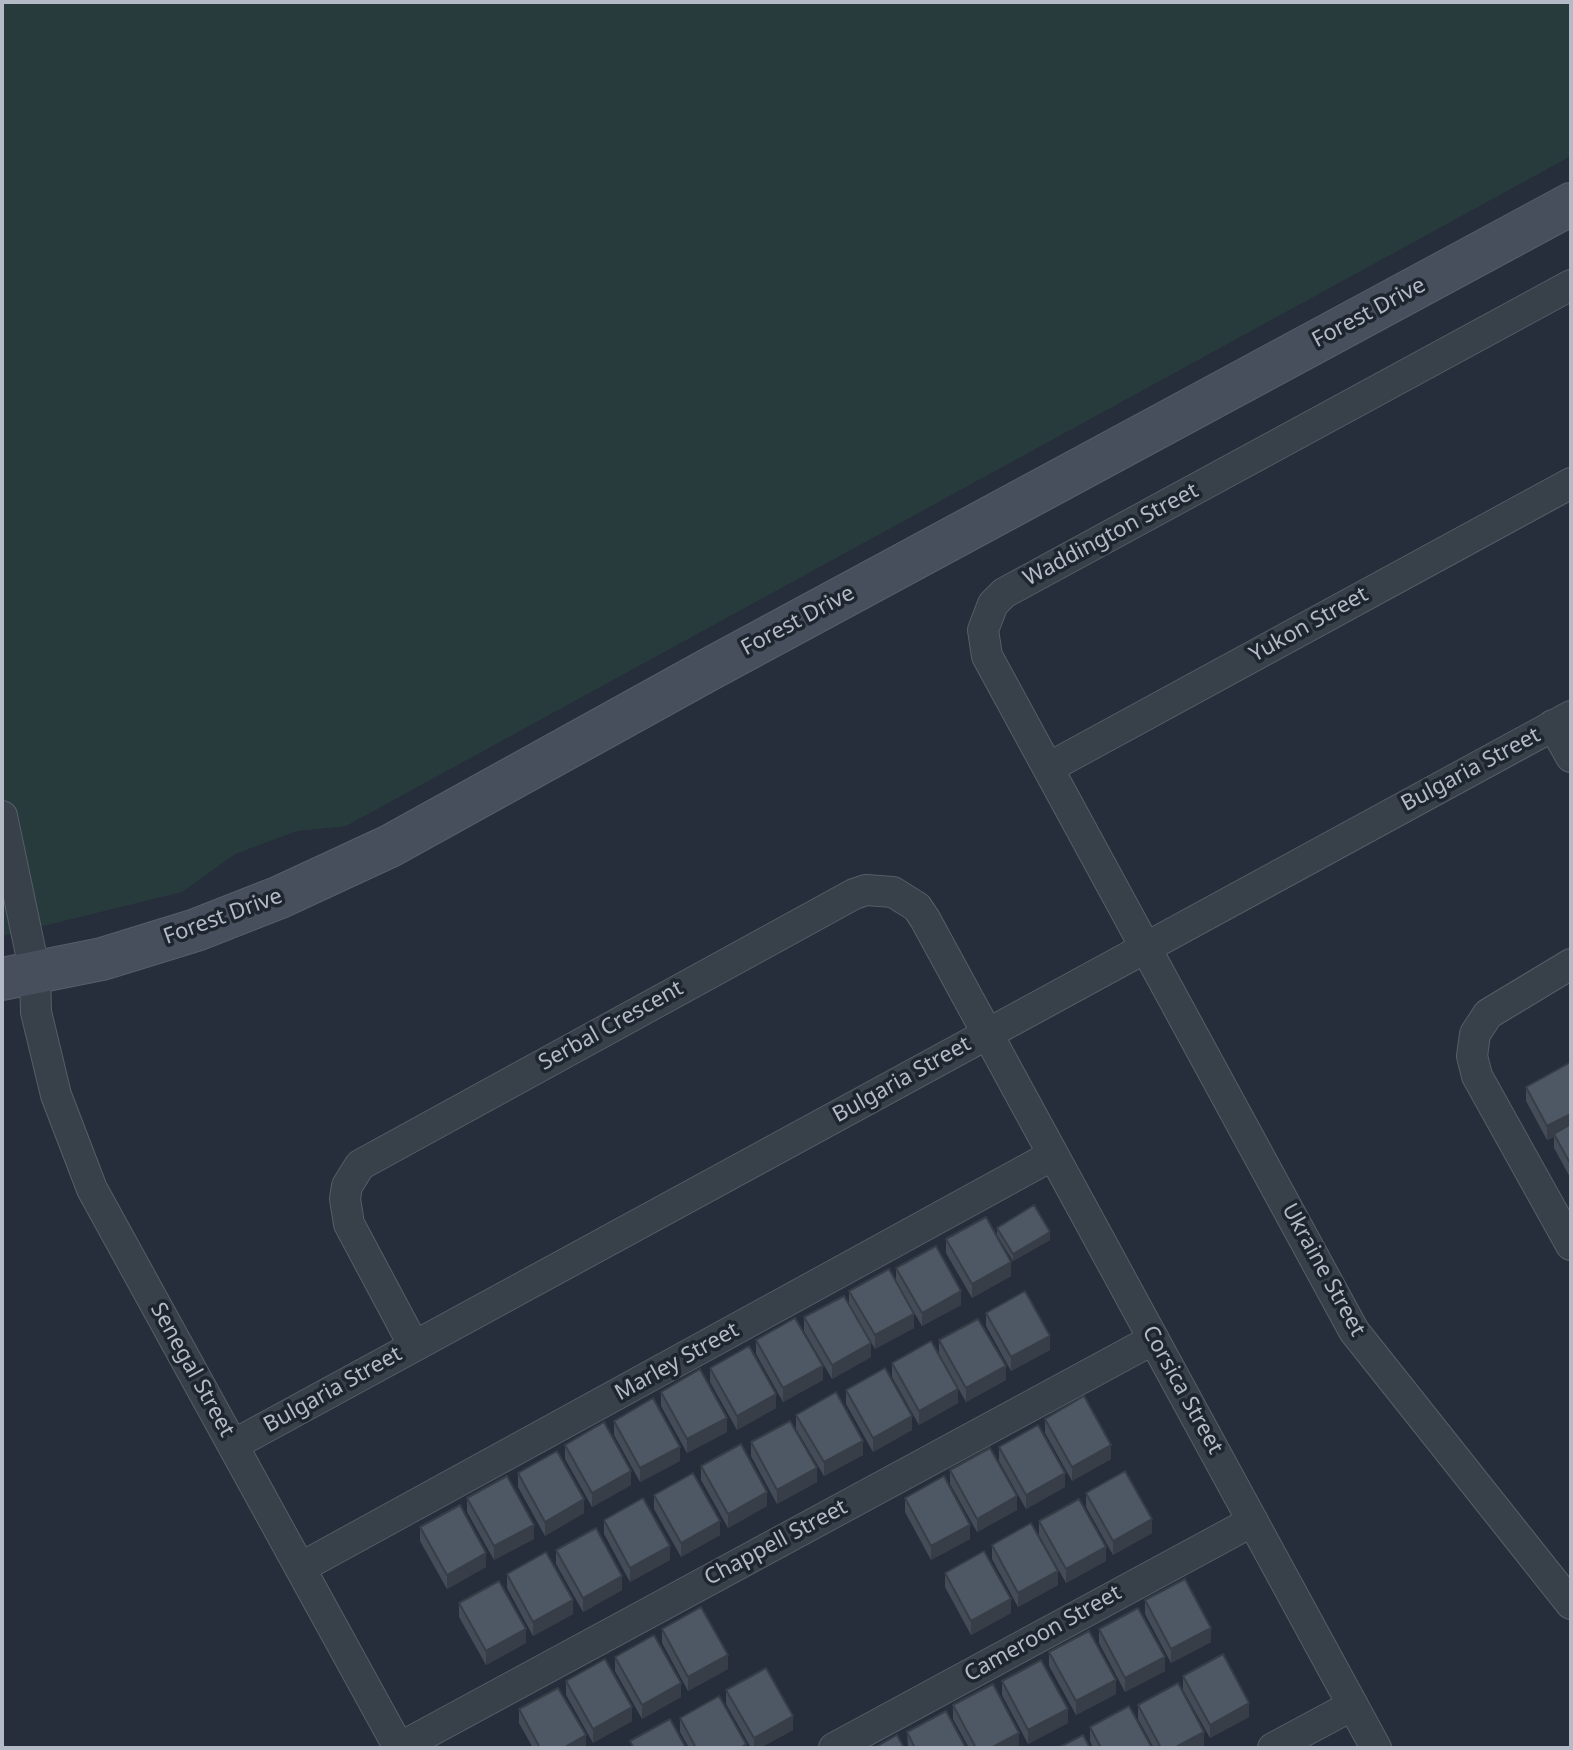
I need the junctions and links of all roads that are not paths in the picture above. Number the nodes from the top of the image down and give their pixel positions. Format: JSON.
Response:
{"nodes":[{"id":1,"x":1571,"y":204,"type":"edge"},
{"id":2,"x":1571,"y":285,"type":"edge"},
{"id":3,"x":1571,"y":483,"type":"edge"},
{"id":4,"x":1562,"y":720,"type":"edge"},
{"id":5,"x":1571,"y":757,"type":"edge"},
{"id":6,"x":1048,"y":768,"type":"junction"},
{"id":7,"x":2,"y":816,"type":"edge"},
{"id":8,"x":1144,"y":947,"type":"junction"},
{"id":9,"x":1571,"y":964,"type":"edge"},
{"id":10,"x":19,"y":976,"type":"edge"},
{"id":11,"x":987,"y":1033,"type":"junction"},
{"id":12,"x":1053,"y":1155,"type":"junction"},
{"id":13,"x":1571,"y":1245,"type":"edge"},
{"id":14,"x":1154,"y":1339,"type":"junction"},
{"id":15,"x":414,"y":1346,"type":"junction"},
{"id":16,"x":233,"y":1445,"type":"junction"},
{"id":17,"x":1253,"y":1521,"type":"junction"},
{"id":18,"x":300,"y":1568,"type":"junction"},
{"id":19,"x":1571,"y":1604,"type":"edge"},
{"id":20,"x":1353,"y":1705,"type":"junction"},
{"id":21,"x":399,"y":1748,"type":"edge"},
{"id":22,"x":834,"y":1748,"type":"edge"},
{"id":23,"x":1273,"y":1748,"type":"edge"},
{"id":24,"x":1376,"y":1748,"type":"edge"}],
"edges":[{"from":1,"to":10,"type":"street","name":"Forest Drive"},
{"from":2,"to":6,"type":"street","name":"Waddington Street"},
{"from":3,"to":6,"type":"street","name":"Yukon Street"},
{"from":4,"to":5,"type":"street"},
{"from":4,"to":8,"type":"street","name":"Bulgaria Street"},
{"from":6,"to":8,"type":"street","name":"Waddington Street"},
{"from":7,"to":10,"type":"street","name":"Senegal Street"},
{"from":8,"to":11,"type":"street","name":"Bulgaria Street"},
{"from":8,"to":19,"type":"street","name":"Ukraine Street"},
{"from":9,"to":13,"type":"street"},
{"from":10,"to":16,"type":"street","name":"Senegal Street"},
{"from":11,"to":12,"type":"street","name":"Corsica Street"},
{"from":11,"to":15,"type":"street","name":"Bulgaria Street"},
{"from":11,"to":15,"type":"street","name":"Serbal Crescent"},
{"from":12,"to":14,"type":"street","name":"Corsica Street"},
{"from":12,"to":18,"type":"street","name":"Marley Street"},
{"from":14,"to":17,"type":"street","name":"Corsica Street"},
{"from":14,"to":21,"type":"street","name":"Chappell Street"},
{"from":15,"to":16,"type":"street","name":"Bulgaria Street"},
{"from":16,"to":18,"type":"street","name":"Senegal Street"},
{"from":17,"to":20,"type":"street","name":"Corsica Street"},
{"from":17,"to":22,"type":"street","name":"Cameroon Street"},
{"from":18,"to":21,"type":"street","name":"Senegal Street"},
{"from":20,"to":23,"type":"street"},
{"from":20,"to":24,"type":"street","name":"Corsica Street"}]}
